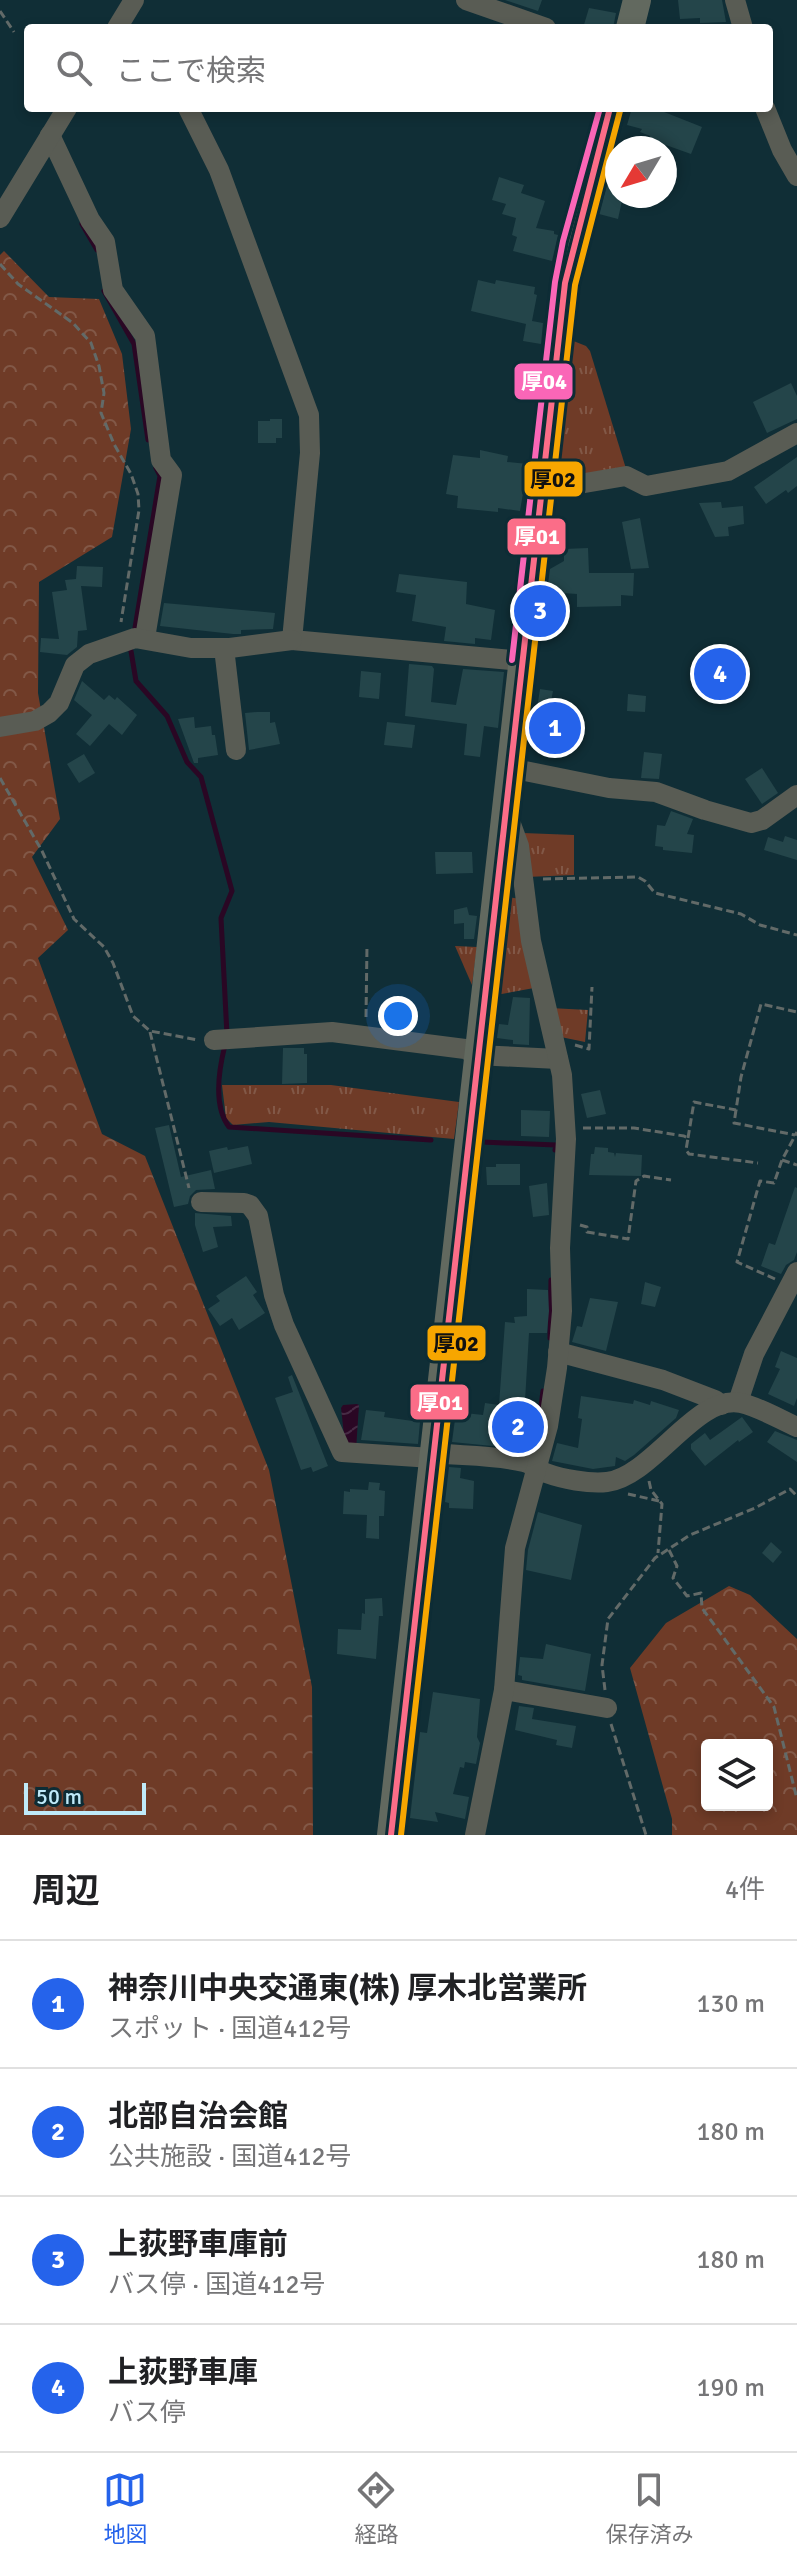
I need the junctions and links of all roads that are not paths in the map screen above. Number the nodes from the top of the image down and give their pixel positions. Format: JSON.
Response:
{"nodes":[{"id":1,"x":134,"y":0,"type":"edge"},
{"id":2,"x":466,"y":0,"type":"edge"},
{"id":3,"x":637,"y":0,"type":"edge"},
{"id":4,"x":735,"y":0,"type":"edge"},
{"id":5,"x":119,"y":24,"type":"edge"},
{"id":6,"x":535,"y":24,"type":"edge"},
{"id":7,"x":631,"y":24,"type":"edge"},
{"id":8,"x":742,"y":24,"type":"edge"},
{"id":9,"x":64,"y":112,"type":"edge"},
{"id":10,"x":190,"y":112,"type":"edge"},
{"id":11,"x":609,"y":112,"type":"edge"},
{"id":12,"x":767,"y":112,"type":"edge"},
{"id":13,"x":50,"y":135,"type":"junction"},
{"id":14,"x":797,"y":176,"type":"edge"},
{"id":15,"x":0,"y":218,"type":"edge"},
{"id":16,"x":797,"y":433,"type":"edge"},
{"id":17,"x":542,"y":480,"type":"junction"},
{"id":18,"x":135,"y":640,"type":"junction"},
{"id":19,"x":292,"y":640,"type":"junction"},
{"id":20,"x":224,"y":648,"type":"junction"},
{"id":21,"x":522,"y":661,"type":"junction"},
{"id":22,"x":0,"y":727,"type":"edge"},
{"id":23,"x":236,"y":750,"type":"dead end"},
{"id":24,"x":510,"y":768,"type":"junction"},
{"id":25,"x":797,"y":795,"type":"edge"},
{"id":26,"x":505,"y":809,"type":"junction"},
{"id":27,"x":221,"y":1040,"type":"road end"},
{"id":28,"x":556,"y":1050,"type":"junction"},
{"id":29,"x":477,"y":1055,"type":"junction"},
{"id":30,"x":201,"y":1202,"type":"road end"},
{"id":31,"x":794,"y":1279,"type":"edge"},
{"id":32,"x":558,"y":1352,"type":"junction"},
{"id":33,"x":729,"y":1404,"type":"junction"},
{"id":34,"x":797,"y":1427,"type":"edge"},
{"id":35,"x":432,"y":1456,"type":"junction"},
{"id":36,"x":537,"y":1467,"type":"junction"},
{"id":37,"x":504,"y":1690,"type":"junction"},
{"id":38,"x":607,"y":1708,"type":"road end"},
{"id":39,"x":391,"y":1835,"type":"edge"},
{"id":40,"x":475,"y":1835,"type":"edge"}],
"edges":[{"from":1,"to":5,"type":"street"},
{"from":2,"to":6,"type":"street"},
{"from":3,"to":7,"type":"highway"},
{"from":4,"to":8,"type":"street"},
{"from":9,"to":13,"type":"street"},
{"from":10,"to":19,"type":"street"},
{"from":11,"to":17,"type":"highway"},
{"from":12,"to":14,"type":"street"},
{"from":13,"to":15,"type":"street"},
{"from":13,"to":18,"type":"street"},
{"from":16,"to":17,"type":"street"},
{"from":17,"to":21,"type":"highway"},
{"from":18,"to":20,"type":"street"},
{"from":18,"to":22,"type":"street"},
{"from":19,"to":20,"type":"street"},
{"from":19,"to":21,"type":"street"},
{"from":20,"to":23,"type":"street"},
{"from":21,"to":24,"type":"highway"},
{"from":24,"to":25,"type":"street"},
{"from":24,"to":26,"type":"highway"},
{"from":26,"to":28,"type":"street"},
{"from":26,"to":29,"type":"highway"},
{"from":27,"to":29,"type":"street"},
{"from":28,"to":29,"type":"street"},
{"from":28,"to":32,"type":"street"},
{"from":29,"to":35,"type":"highway"},
{"from":30,"to":35,"type":"street"},
{"from":31,"to":33,"type":"street"},
{"from":32,"to":33,"type":"street"},
{"from":32,"to":36,"type":"street"},
{"from":33,"to":34,"type":"street"},
{"from":33,"to":36,"type":"street"},
{"from":35,"to":36,"type":"street"},
{"from":35,"to":39,"type":"highway"},
{"from":36,"to":37,"type":"street"},
{"from":37,"to":38,"type":"street"},
{"from":37,"to":40,"type":"street"}]}
